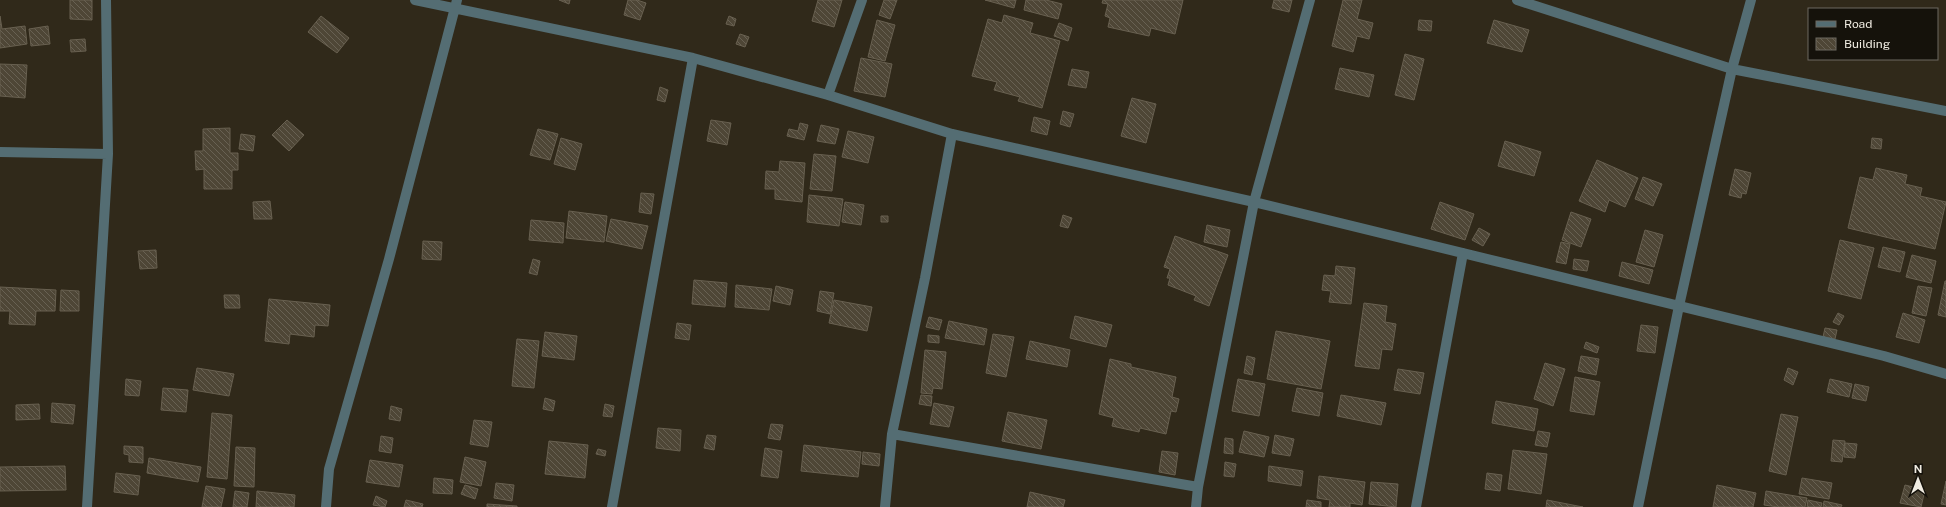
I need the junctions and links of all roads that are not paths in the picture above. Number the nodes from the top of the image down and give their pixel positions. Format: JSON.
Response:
{"nodes":[{"id":1,"x":106,"y":0,"type":"edge"},
{"id":2,"x":415,"y":0,"type":"edge"},
{"id":3,"x":862,"y":0,"type":"edge"},
{"id":4,"x":1310,"y":0,"type":"edge"},
{"id":5,"x":1516,"y":0,"type":"edge"},
{"id":6,"x":1751,"y":0,"type":"edge"},
{"id":7,"x":455,"y":4,"type":"edge"},
{"id":8,"x":693,"y":58,"type":"junction"},
{"id":9,"x":1732,"y":69,"type":"junction"},
{"id":10,"x":828,"y":95,"type":"junction"},
{"id":11,"x":1946,"y":111,"type":"edge"},
{"id":12,"x":952,"y":134,"type":"junction"},
{"id":13,"x":0,"y":152,"type":"edge"},
{"id":14,"x":108,"y":154,"type":"junction"},
{"id":15,"x":1254,"y":202,"type":"junction"},
{"id":16,"x":1464,"y":253,"type":"junction"},
{"id":17,"x":1680,"y":306,"type":"junction"},
{"id":18,"x":1946,"y":374,"type":"edge"},
{"id":19,"x":892,"y":434,"type":"junction"},
{"id":20,"x":1198,"y":487,"type":"junction"},
{"id":21,"x":87,"y":507,"type":"edge"},
{"id":22,"x":326,"y":507,"type":"edge"},
{"id":23,"x":612,"y":507,"type":"edge"},
{"id":24,"x":885,"y":507,"type":"edge"},
{"id":25,"x":1196,"y":507,"type":"edge"},
{"id":26,"x":1416,"y":507,"type":"edge"},
{"id":27,"x":1638,"y":507,"type":"edge"}],
"edges":[{"from":1,"to":14,"type":"street"},
{"from":2,"to":7,"type":"street"},
{"from":3,"to":10,"type":"street"},
{"from":4,"to":15,"type":"street"},
{"from":5,"to":9,"type":"street"},
{"from":6,"to":9,"type":"street"},
{"from":7,"to":8,"type":"street"},
{"from":7,"to":22,"type":"street"},
{"from":8,"to":10,"type":"street"},
{"from":8,"to":23,"type":"street"},
{"from":9,"to":11,"type":"street"},
{"from":9,"to":17,"type":"street"},
{"from":10,"to":12,"type":"street"},
{"from":12,"to":15,"type":"street"},
{"from":12,"to":19,"type":"street"},
{"from":13,"to":14,"type":"street"},
{"from":14,"to":21,"type":"street"},
{"from":15,"to":16,"type":"street"},
{"from":15,"to":20,"type":"street"},
{"from":16,"to":17,"type":"street"},
{"from":16,"to":26,"type":"street"},
{"from":17,"to":18,"type":"street"},
{"from":17,"to":27,"type":"street"},
{"from":19,"to":20,"type":"street"},
{"from":19,"to":24,"type":"street"},
{"from":20,"to":25,"type":"street"}]}
